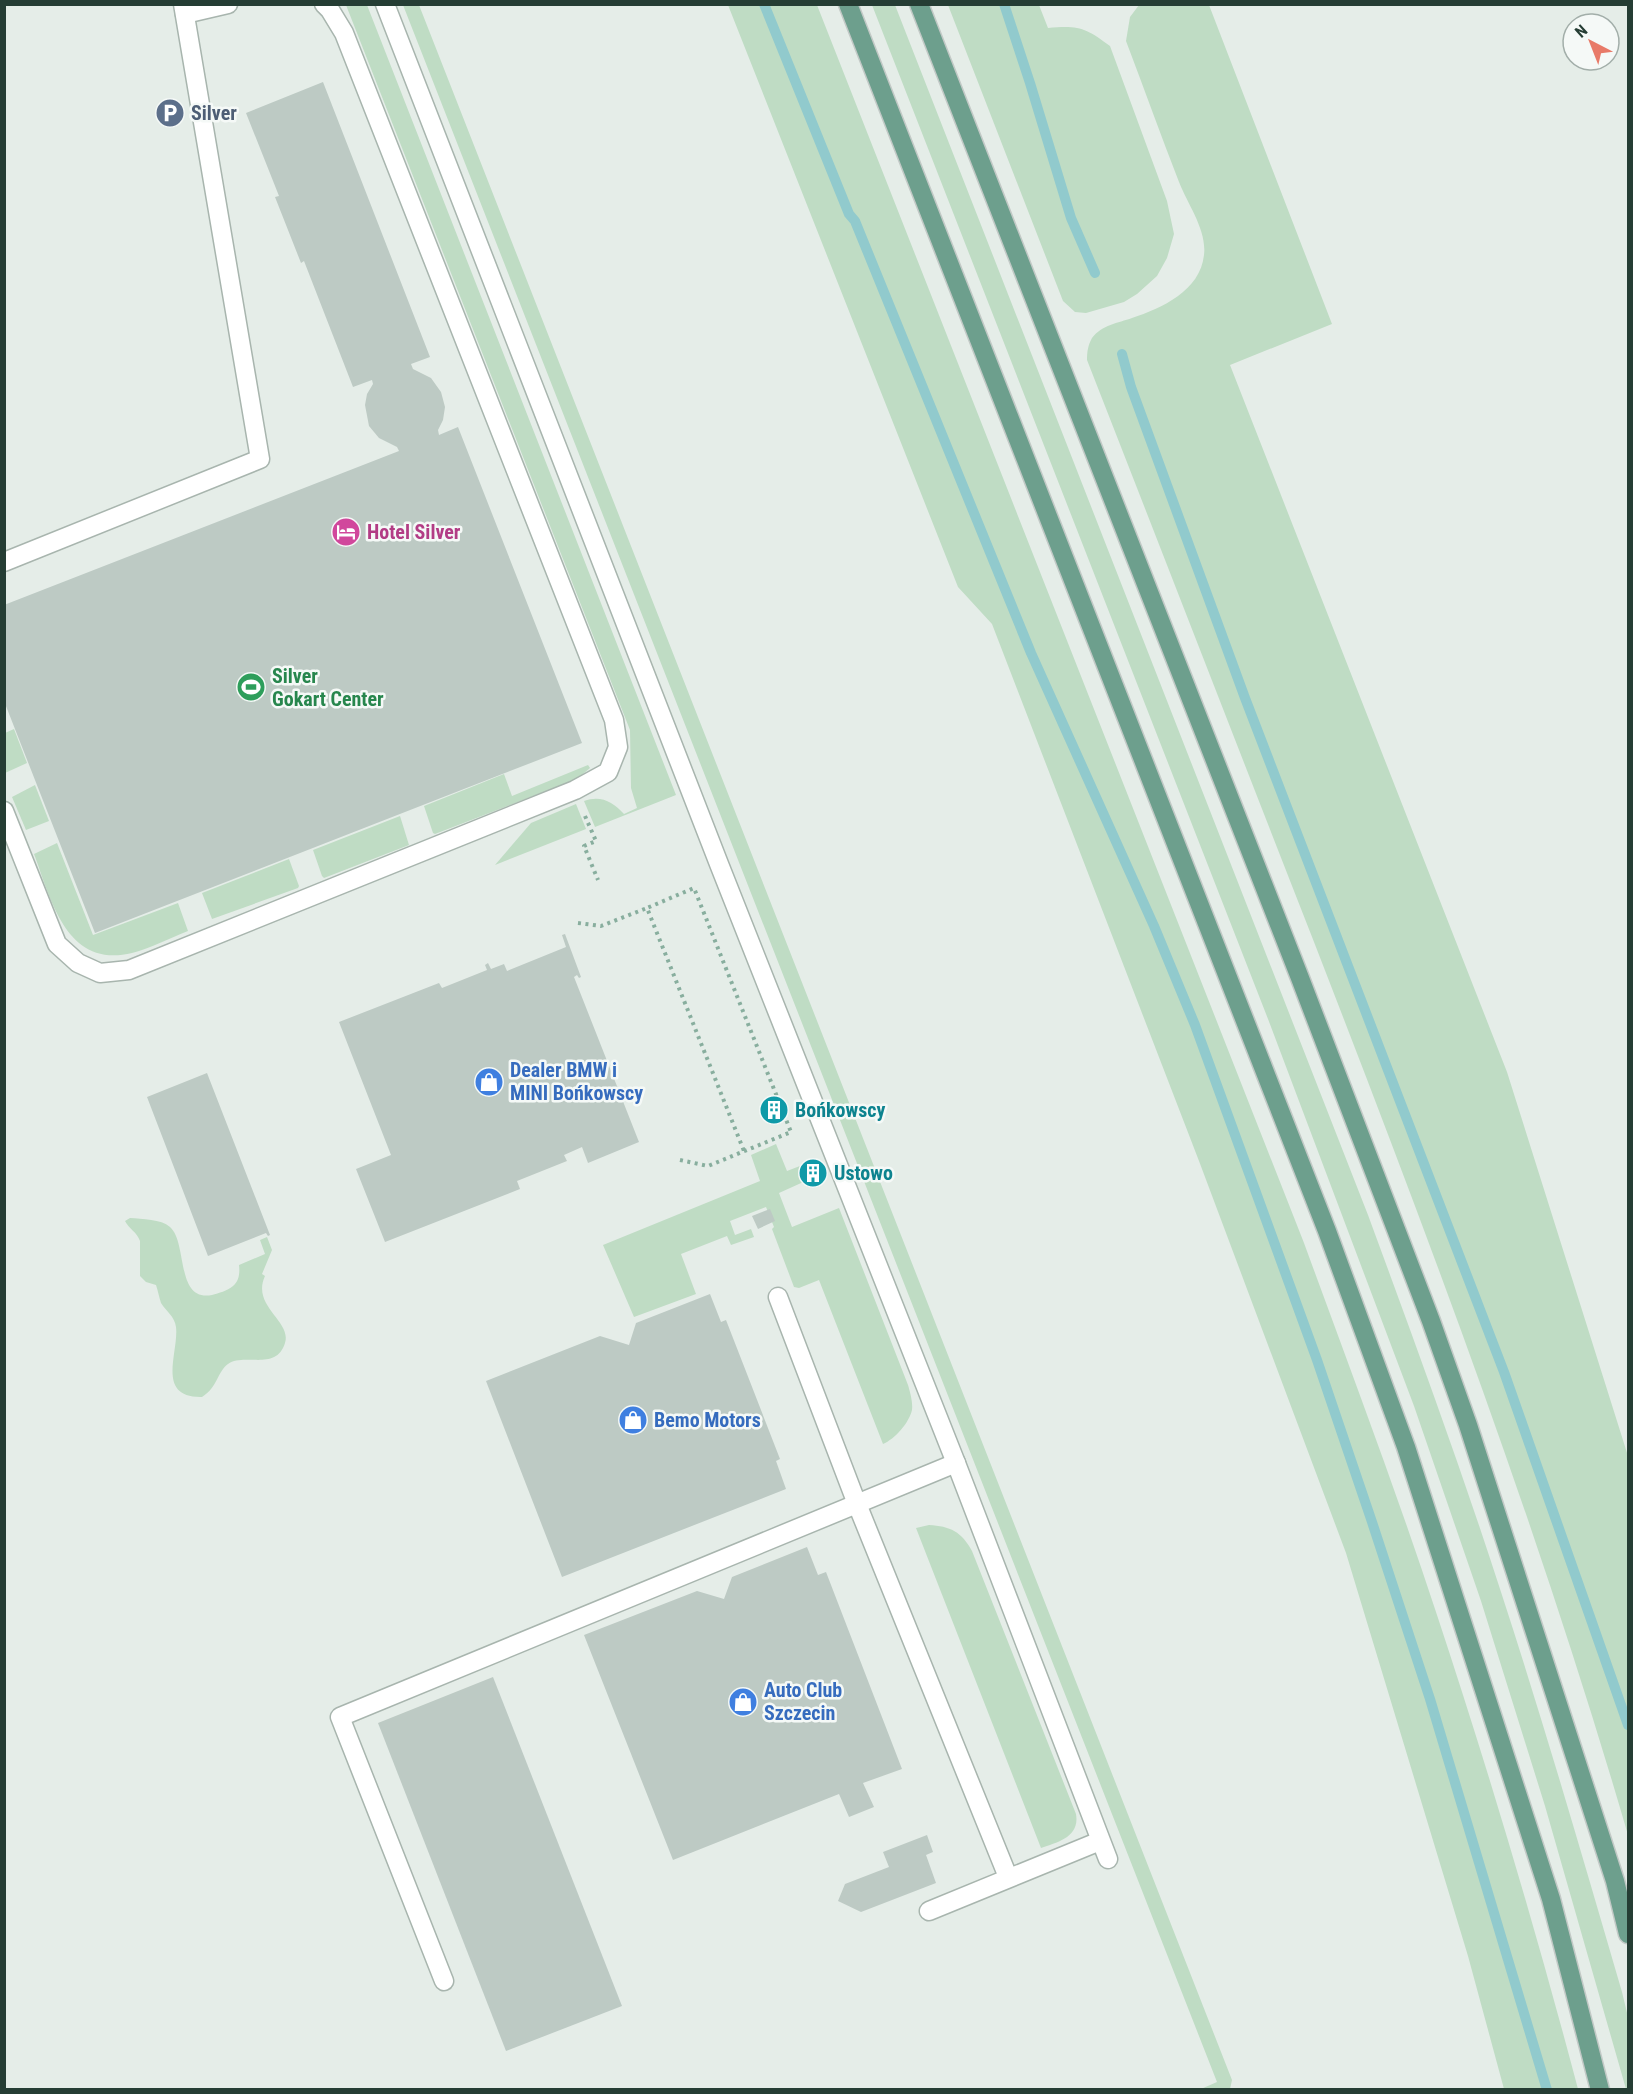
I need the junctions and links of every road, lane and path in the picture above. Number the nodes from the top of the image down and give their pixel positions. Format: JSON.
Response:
{"nodes":[{"id":1,"x":228,"y":4,"type":"edge"},
{"id":2,"x":324,"y":4,"type":"edge"},
{"id":3,"x":385,"y":4,"type":"edge"},
{"id":4,"x":848,"y":4,"type":"edge"},
{"id":5,"x":919,"y":4,"type":"edge"},
{"id":6,"x":184,"y":9,"type":"edge"},
{"id":7,"x":4,"y":562,"type":"edge"},
{"id":8,"x":4,"y":811,"type":"edge"},
{"id":9,"x":592,"y":831,"type":"dead end"},
{"id":10,"x":598,"y":880,"type":"dead end"},
{"id":11,"x":647,"y":908,"type":"junction"},
{"id":12,"x":578,"y":923,"type":"dead end"},
{"id":13,"x":744,"y":1151,"type":"junction"},
{"id":14,"x":680,"y":1160,"type":"dead end"},
{"id":15,"x":778,"y":1298,"type":"dead end"},
{"id":16,"x":956,"y":1463,"type":"junction"},
{"id":17,"x":857,"y":1504,"type":"junction"},
{"id":18,"x":1100,"y":1841,"type":"junction"},
{"id":19,"x":1108,"y":1859,"type":"dead end"},
{"id":20,"x":1008,"y":1877,"type":"junction"},
{"id":21,"x":929,"y":1911,"type":"dead end"},
{"id":22,"x":1629,"y":1934,"type":"edge"},
{"id":23,"x":444,"y":1981,"type":"dead end"},
{"id":24,"x":1600,"y":2090,"type":"edge"}],
"edges":[{"from":1,"to":6,"type":"lane"},
{"from":2,"to":8,"type":"lane"},
{"from":3,"to":16,"type":"lane"},
{"from":4,"to":24,"type":"main road"},
{"from":5,"to":22,"type":"main road"},
{"from":6,"to":7,"type":"lane"},
{"from":9,"to":10,"type":"path"},
{"from":11,"to":12,"type":"path"},
{"from":11,"to":13,"type":"path"},
{"from":11,"to":13,"type":"path"},
{"from":13,"to":14,"type":"path"},
{"from":15,"to":17,"type":"lane"},
{"from":16,"to":17,"type":"lane"},
{"from":16,"to":18,"type":"lane"},
{"from":17,"to":20,"type":"lane"},
{"from":17,"to":23,"type":"lane"},
{"from":18,"to":19,"type":"lane"},
{"from":18,"to":20,"type":"lane"},
{"from":20,"to":21,"type":"lane"}]}
